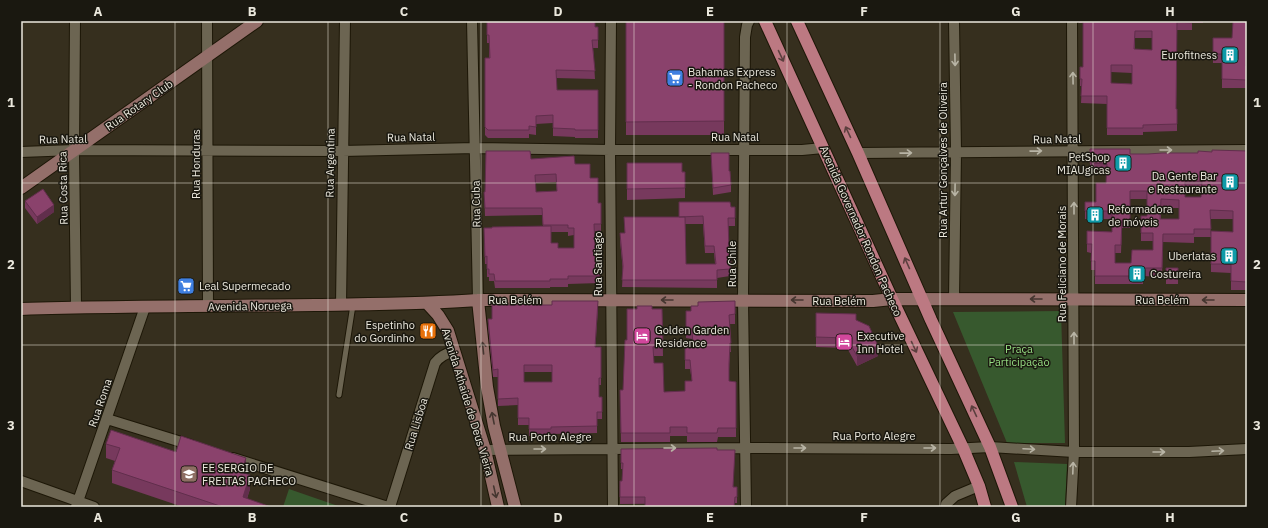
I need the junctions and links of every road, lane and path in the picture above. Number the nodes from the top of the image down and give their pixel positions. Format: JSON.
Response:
{"nodes":[{"id":1,"x":76,"y":21,"type":"edge"},
{"id":2,"x":207,"y":21,"type":"edge"},
{"id":3,"x":257,"y":21,"type":"edge"},
{"id":4,"x":345,"y":21,"type":"edge"},
{"id":5,"x":472,"y":21,"type":"edge"},
{"id":6,"x":611,"y":21,"type":"edge"},
{"id":7,"x":749,"y":21,"type":"edge"},
{"id":8,"x":765,"y":21,"type":"edge"},
{"id":9,"x":797,"y":21,"type":"edge"},
{"id":10,"x":954,"y":21,"type":"edge"},
{"id":11,"x":1072,"y":21,"type":"edge"},
{"id":12,"x":207,"y":56,"type":"junction"},
{"id":13,"x":475,"y":148,"type":"junction"},
{"id":14,"x":823,"y":148,"type":"junction"},
{"id":15,"x":745,"y":149,"type":"junction"},
{"id":16,"x":74,"y":150,"type":"junction"},
{"id":17,"x":342,"y":150,"type":"junction"},
{"id":18,"x":610,"y":150,"type":"junction"},
{"id":19,"x":1247,"y":150,"type":"edge"},
{"id":20,"x":208,"y":151,"type":"junction"},
{"id":21,"x":1074,"y":151,"type":"junction"},
{"id":22,"x":21,"y":152,"type":"edge"},
{"id":23,"x":956,"y":152,"type":"junction"},
{"id":24,"x":862,"y":153,"type":"junction"},
{"id":25,"x":21,"y":188,"type":"edge"},
{"id":26,"x":892,"y":299,"type":"junction"},
{"id":27,"x":922,"y":299,"type":"junction"},
{"id":28,"x":954,"y":299,"type":"junction"},
{"id":29,"x":1074,"y":299,"type":"junction"},
{"id":30,"x":478,"y":300,"type":"junction"},
{"id":31,"x":611,"y":300,"type":"junction"},
{"id":32,"x":743,"y":300,"type":"junction"},
{"id":33,"x":1247,"y":300,"type":"edge"},
{"id":34,"x":456,"y":302,"type":"junction"},
{"id":35,"x":427,"y":303,"type":"junction"},
{"id":36,"x":347,"y":305,"type":"junction"},
{"id":37,"x":208,"y":306,"type":"junction"},
{"id":38,"x":76,"y":307,"type":"junction"},
{"id":39,"x":145,"y":307,"type":"junction"},
{"id":40,"x":21,"y":309,"type":"edge"},
{"id":41,"x":448,"y":332,"type":"junction"},
{"id":42,"x":454,"y":351,"type":"junction"},
{"id":43,"x":487,"y":387,"type":"joint"},
{"id":44,"x":339,"y":395,"type":"dead end"},
{"id":45,"x":107,"y":419,"type":"junction"},
{"id":46,"x":198,"y":447,"type":"edge"},
{"id":47,"x":990,"y":447,"type":"junction"},
{"id":48,"x":612,"y":448,"type":"junction"},
{"id":49,"x":746,"y":448,"type":"junction"},
{"id":50,"x":963,"y":448,"type":"junction"},
{"id":51,"x":501,"y":449,"type":"junction"},
{"id":52,"x":485,"y":450,"type":"junction"},
{"id":53,"x":1247,"y":450,"type":"edge"},
{"id":54,"x":1074,"y":452,"type":"junction"},
{"id":55,"x":221,"y":454,"type":"edge"},
{"id":56,"x":21,"y":481,"type":"edge"},
{"id":57,"x":979,"y":486,"type":"junction"},
{"id":58,"x":77,"y":504,"type":"edge"},
{"id":59,"x":94,"y":507,"type":"edge"},
{"id":60,"x":389,"y":507,"type":"edge"},
{"id":61,"x":498,"y":507,"type":"edge"},
{"id":62,"x":515,"y":507,"type":"edge"},
{"id":63,"x":613,"y":507,"type":"edge"},
{"id":64,"x":746,"y":507,"type":"edge"},
{"id":65,"x":946,"y":507,"type":"edge"},
{"id":66,"x":985,"y":507,"type":"edge"},
{"id":67,"x":1012,"y":507,"type":"edge"},
{"id":68,"x":1072,"y":507,"type":"edge"}],
"edges":[{"from":1,"to":16,"type":"street","name":"Rua Costa Rica"},
{"from":2,"to":12,"type":"street","name":"Rua Honduras"},
{"from":3,"to":12,"type":"street","name":"Rua Rotary Club"},
{"from":4,"to":17,"type":"street","name":"Rua Argentina"},
{"from":5,"to":13,"type":"street","name":"Rua Cuba"},
{"from":6,"to":18,"type":"street","name":"Rua Santiago"},
{"from":7,"to":15,"type":"street","name":"Rua Chile"},
{"from":8,"to":14,"type":"main road","name":"Avenida Governador Rondon Pacheco","one_way":true},
{"from":24,"to":9,"type":"main road","one_way":true},
{"from":10,"to":23,"type":"street","name":"Rua Artur Gonçalves de Oliveira","one_way":true},
{"from":21,"to":11,"type":"street","name":"Rua Feliciano de Morais","one_way":true},
{"from":12,"to":16,"type":"street","name":"Rua Rotary Club"},
{"from":12,"to":20,"type":"street","name":"Rua Honduras"},
{"from":13,"to":17,"type":"street","name":"Rua Natal"},
{"from":13,"to":18,"type":"street","name":"Rua Natal"},
{"from":13,"to":30,"type":"street","name":"Rua Cuba"},
{"from":14,"to":15,"type":"street","name":"Rua Natal"},
{"from":14,"to":26,"type":"main road","name":"Avenida Governador Rondon Pacheco"},
{"from":15,"to":18,"type":"street","name":"Rua Natal"},
{"from":15,"to":32,"type":"street","name":"Rua Chile"},
{"from":16,"to":20,"type":"street","name":"Rua Natal"},
{"from":16,"to":22,"type":"street","name":"Rua Natal"},
{"from":16,"to":25,"type":"street","name":"Rua Rotary Club"},
{"from":16,"to":38,"type":"street","name":"Rua Costa Rica"},
{"from":17,"to":20,"type":"street","name":"Rua Natal"},
{"from":17,"to":36,"type":"street","name":"Rua Argentina"},
{"from":18,"to":31,"type":"street","name":"Rua Santiago"},
{"from":21,"to":19,"type":"street","name":"Rua Natal","one_way":true},
{"from":20,"to":37,"type":"street","name":"Rua Honduras"},
{"from":23,"to":21,"type":"street","name":"Rua Natal","one_way":true},
{"from":29,"to":21,"type":"street","name":"Rua Feliciano de Morais","one_way":true},
{"from":24,"to":23,"type":"street","name":"Rua Natal","one_way":true},
{"from":23,"to":28,"type":"street","name":"Rua Artur Gonçalves de Oliveira","one_way":true},
{"from":27,"to":24,"type":"main road","one_way":true},
{"from":26,"to":27,"type":"street","name":"Rua Belém"},
{"from":26,"to":32,"type":"street","name":"Rua Belém","one_way":true},
{"from":26,"to":50,"type":"main road","name":"Avenida Governador Rondon Pacheco","one_way":true},
{"from":27,"to":28,"type":"street","name":"Rua Belém"},
{"from":47,"to":27,"type":"main road","one_way":true},
{"from":29,"to":28,"type":"street","name":"Rua Belém","one_way":true},
{"from":33,"to":29,"type":"street","name":"Rua Belém","one_way":true},
{"from":54,"to":29,"type":"street","name":"Rua Feliciano de Morais","one_way":true},
{"from":30,"to":31,"type":"street","name":"Rua Belém"},
{"from":30,"to":34,"type":"street","name":"Avenida Noruega"},
{"from":43,"to":30,"type":"street","name":"Rua Cuba","one_way":true},
{"from":32,"to":31,"type":"street","name":"Rua Belém","one_way":true},
{"from":31,"to":48,"type":"street","name":"Rua Santiago"},
{"from":32,"to":49,"type":"street","name":"Rua Chile"},
{"from":34,"to":35,"type":"street","name":"Avenida Noruega"},
{"from":34,"to":41,"type":"street"},
{"from":35,"to":36,"type":"street","name":"Avenida Noruega"},
{"from":35,"to":41,"type":"street","name":"Avenida Athaide de Deus Vieira"},
{"from":36,"to":37,"type":"street","name":"Avenida Noruega"},
{"from":36,"to":44,"type":"lane"},
{"from":37,"to":39,"type":"street","name":"Avenida Noruega"},
{"from":38,"to":39,"type":"street","name":"Avenida Noruega"},
{"from":38,"to":40,"type":"street","name":"Avenida Noruega"},
{"from":39,"to":45,"type":"street","name":"Rua Roma"},
{"from":41,"to":42,"type":"street","name":"Avenida Athaide de Deus Vieira"},
{"from":42,"to":52,"type":"street","name":"Avenida Athaide de Deus Vieira"},
{"from":42,"to":60,"type":"street","name":"Rua Lisboa"},
{"from":51,"to":43,"type":"street","name":"Avenida Athaide de Deus Vieira","one_way":true},
{"from":45,"to":46,"type":"street"},
{"from":45,"to":58,"type":"street","name":"Rua Roma"},
{"from":47,"to":50,"type":"street","name":"Rua Porto Alegre"},
{"from":47,"to":54,"type":"street","name":"Rua Porto Alegre","one_way":true},
{"from":47,"to":67,"type":"main road"},
{"from":48,"to":49,"type":"street","name":"Rua Porto Alegre","one_way":true},
{"from":51,"to":48,"type":"street","name":"Rua Porto Alegre","one_way":true},
{"from":48,"to":63,"type":"street","name":"Rua Santiago"},
{"from":49,"to":50,"type":"street","name":"Rua Porto Alegre","one_way":true},
{"from":49,"to":64,"type":"street","name":"Rua Chile"},
{"from":50,"to":57,"type":"main road","name":"Avenida Governador Rondon Pacheco"},
{"from":51,"to":52,"type":"street","name":"Rua Porto Alegre"},
{"from":51,"to":62,"type":"street","name":"Avenida Athaide de Deus Vieira"},
{"from":52,"to":61,"type":"street","name":"Avenida Athaide de Deus Vieira","one_way":true},
{"from":54,"to":53,"type":"street","name":"Rua Porto Alegre","one_way":true},
{"from":68,"to":54,"type":"street","name":"Rua Feliciano de Morais","one_way":true},
{"from":55,"to":60,"type":"street"},
{"from":56,"to":58,"type":"street"},
{"from":57,"to":65,"type":"street"},
{"from":57,"to":66,"type":"main road","name":"Avenida Governador Rondon Pacheco"},
{"from":58,"to":59,"type":"street"}]}
